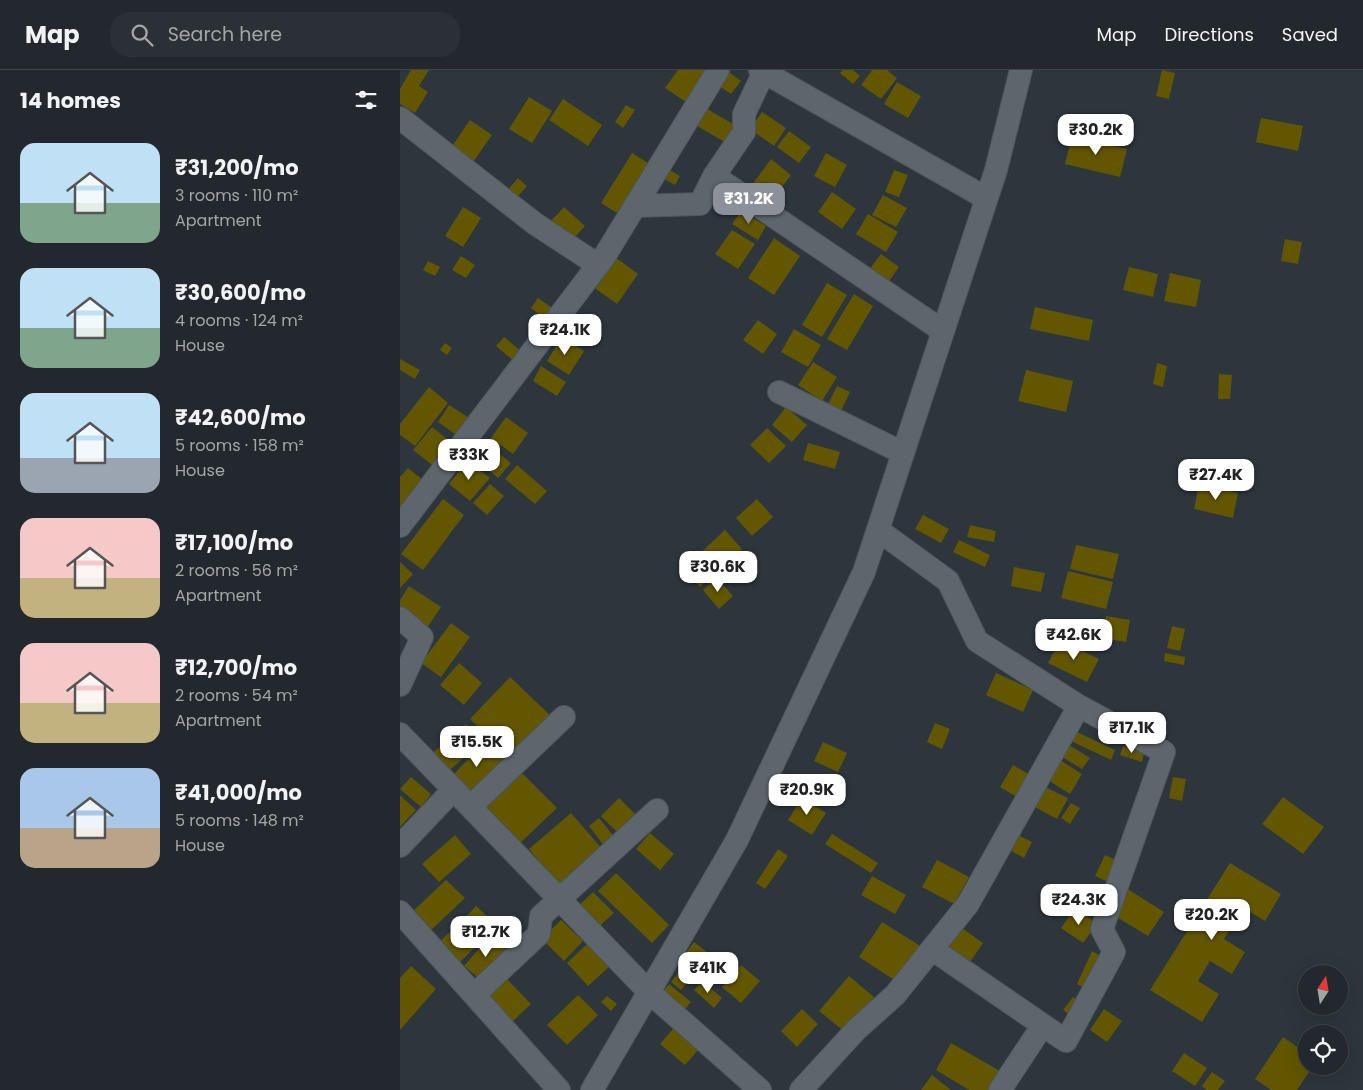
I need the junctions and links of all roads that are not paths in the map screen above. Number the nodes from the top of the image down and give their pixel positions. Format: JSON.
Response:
{"nodes":[{"id":1,"x":718,"y":70,"type":"edge"},
{"id":2,"x":1021,"y":70,"type":"edge"},
{"id":3,"x":762,"y":71,"type":"edge"},
{"id":4,"x":400,"y":118,"type":"edge"},
{"id":5,"x":714,"y":176,"type":"junction"},
{"id":6,"x":986,"y":198,"type":"junction"},
{"id":7,"x":635,"y":206,"type":"junction"},
{"id":8,"x":598,"y":265,"type":"junction"},
{"id":9,"x":943,"y":331,"type":"junction"},
{"id":10,"x":779,"y":392,"type":"dead end"},
{"id":11,"x":903,"y":453,"type":"junction"},
{"id":12,"x":400,"y":526,"type":"edge"},
{"id":13,"x":878,"y":530,"type":"junction"},
{"id":14,"x":400,"y":618,"type":"edge"},
{"id":15,"x":400,"y":685,"type":"edge"},
{"id":16,"x":1079,"y":706,"type":"junction"},
{"id":17,"x":564,"y":716,"type":"dead end"},
{"id":18,"x":400,"y":734,"type":"edge"},
{"id":19,"x":454,"y":789,"type":"junction"},
{"id":20,"x":470,"y":806,"type":"junction"},
{"id":21,"x":657,"y":810,"type":"dead end"},
{"id":22,"x":400,"y":846,"type":"edge"},
{"id":23,"x":560,"y":899,"type":"junction"},
{"id":24,"x":400,"y":912,"type":"edge"},
{"id":25,"x":932,"y":949,"type":"junction"},
{"id":26,"x":649,"y":992,"type":"junction"},
{"id":27,"x":474,"y":995,"type":"junction"},
{"id":28,"x":1043,"y":1025,"type":"junction"},
{"id":29,"x":598,"y":1087,"type":"edge"},
{"id":30,"x":559,"y":1090,"type":"edge"},
{"id":31,"x":760,"y":1090,"type":"edge"},
{"id":32,"x":801,"y":1090,"type":"edge"},
{"id":33,"x":1000,"y":1090,"type":"edge"}],
"edges":[{"from":1,"to":7,"type":"street"},
{"from":2,"to":6,"type":"street"},
{"from":3,"to":5,"type":"street"},
{"from":3,"to":6,"type":"street"},
{"from":4,"to":8,"type":"street"},
{"from":5,"to":7,"type":"street"},
{"from":5,"to":9,"type":"street"},
{"from":6,"to":9,"type":"street"},
{"from":7,"to":8,"type":"street"},
{"from":8,"to":12,"type":"street"},
{"from":9,"to":11,"type":"street"},
{"from":10,"to":11,"type":"street"},
{"from":11,"to":13,"type":"street"},
{"from":13,"to":16,"type":"street"},
{"from":13,"to":26,"type":"street"},
{"from":14,"to":15,"type":"street"},
{"from":16,"to":25,"type":"street"},
{"from":16,"to":28,"type":"street"},
{"from":17,"to":20,"type":"street"},
{"from":18,"to":19,"type":"street"},
{"from":19,"to":20,"type":"street"},
{"from":19,"to":22,"type":"street"},
{"from":20,"to":23,"type":"street"},
{"from":21,"to":23,"type":"street"},
{"from":23,"to":26,"type":"street"},
{"from":23,"to":27,"type":"street"},
{"from":24,"to":27,"type":"street"},
{"from":25,"to":28,"type":"street"},
{"from":25,"to":32,"type":"street"},
{"from":26,"to":29,"type":"street"},
{"from":26,"to":31,"type":"street"},
{"from":27,"to":30,"type":"street"},
{"from":28,"to":33,"type":"street"}]}
